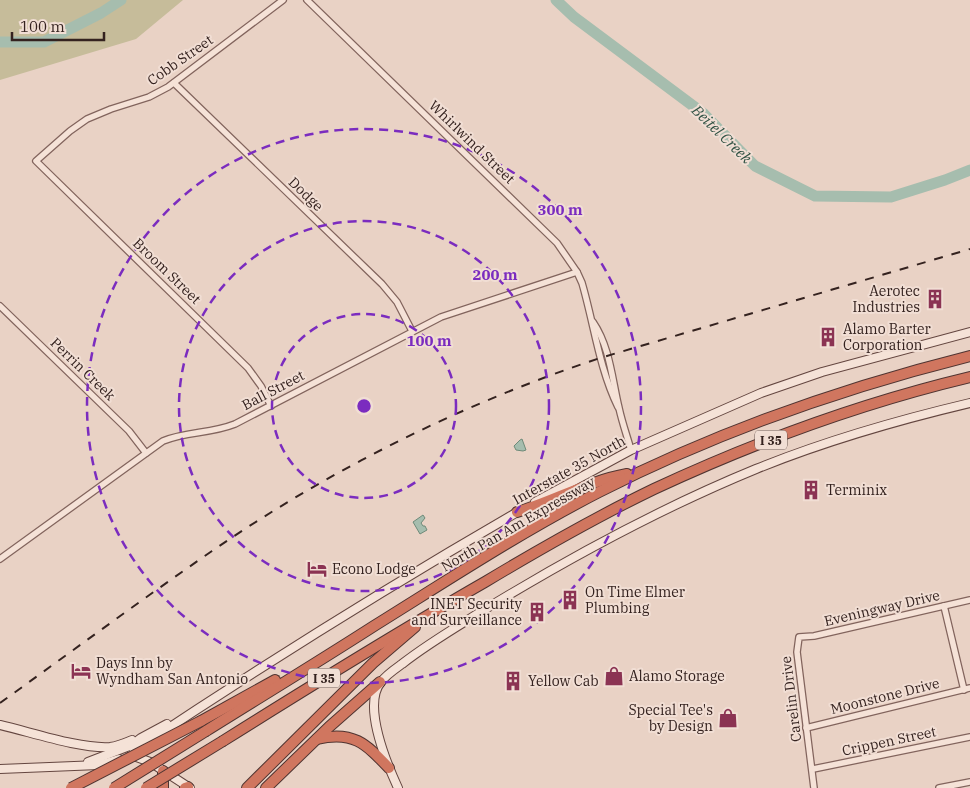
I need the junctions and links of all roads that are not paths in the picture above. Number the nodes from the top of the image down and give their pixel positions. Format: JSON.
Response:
{"nodes":[{"id":1,"x":283,"y":0,"type":"edge"},
{"id":2,"x":307,"y":0,"type":"edge"},
{"id":3,"x":174,"y":83,"type":"junction"},
{"id":4,"x":36,"y":161,"type":"joint"},
{"id":5,"x":577,"y":272,"type":"junction"},
{"id":6,"x":0,"y":306,"type":"edge"},
{"id":7,"x":412,"y":331,"type":"junction"},
{"id":8,"x":970,"y":332,"type":"edge"},
{"id":9,"x":970,"y":356,"type":"edge"},
{"id":10,"x":970,"y":377,"type":"edge"},
{"id":11,"x":970,"y":403,"type":"edge"},
{"id":12,"x":271,"y":406,"type":"junction"},
{"id":13,"x":631,"y":450,"type":"junction"},
{"id":14,"x":146,"y":453,"type":"junction"},
{"id":15,"x":640,"y":472,"type":"junction"},
{"id":16,"x":517,"y":512,"type":"junction"},
{"id":17,"x":0,"y":559,"type":"edge"},
{"id":18,"x":970,"y":600,"type":"edge"},
{"id":19,"x":944,"y":606,"type":"junction"},
{"id":20,"x":426,"y":616,"type":"junction"},
{"id":21,"x":799,"y":637,"type":"joint"},
{"id":22,"x":380,"y":682,"type":"junction"},
{"id":23,"x":967,"y":689,"type":"edge"},
{"id":24,"x":211,"y":700,"type":"junction"},
{"id":25,"x":0,"y":725,"type":"edge"},
{"id":26,"x":204,"y":726,"type":"junction"},
{"id":27,"x":806,"y":728,"type":"junction"},
{"id":28,"x":970,"y":737,"type":"edge"},
{"id":29,"x":141,"y":738,"type":"junction"},
{"id":30,"x":316,"y":739,"type":"junction"},
{"id":31,"x":223,"y":741,"type":"junction"},
{"id":32,"x":129,"y":754,"type":"junction"},
{"id":33,"x":79,"y":765,"type":"junction"},
{"id":34,"x":389,"y":768,"type":"junction"},
{"id":35,"x":0,"y":769,"type":"edge"},
{"id":36,"x":813,"y":769,"type":"junction"},
{"id":37,"x":162,"y":770,"type":"junction"},
{"id":38,"x":970,"y":782,"type":"edge"},
{"id":39,"x":71,"y":788,"type":"edge"},
{"id":40,"x":114,"y":788,"type":"edge"},
{"id":41,"x":146,"y":788,"type":"edge"},
{"id":42,"x":153,"y":788,"type":"edge"},
{"id":43,"x":163,"y":788,"type":"edge"},
{"id":44,"x":188,"y":788,"type":"edge"},
{"id":45,"x":247,"y":788,"type":"edge"},
{"id":46,"x":266,"y":788,"type":"edge"},
{"id":47,"x":398,"y":788,"type":"edge"},
{"id":48,"x":814,"y":788,"type":"edge"},
{"id":49,"x":939,"y":788,"type":"edge"}],
"edges":[{"from":1,"to":3,"type":"street","name":"Cobb Street"},
{"from":2,"to":5,"type":"street","name":"Whirlwind Street"},
{"from":3,"to":4,"type":"street","name":"Cobb Street"},
{"from":3,"to":7,"type":"street","name":"Dodge"},
{"from":4,"to":12,"type":"street","name":"Broom Street"},
{"from":5,"to":7,"type":"street","name":"Ball Street"},
{"from":5,"to":13,"type":"street","name":"Whirlwind Street"},
{"from":6,"to":14,"type":"street","name":"Perrin Creek"},
{"from":7,"to":12,"type":"street","name":"Ball Street"},
{"from":8,"to":13,"type":"main road","name":"Interstate 35 North"},
{"from":9,"to":15,"type":"highway","name":"North Pan Am Expressway","number":"I 35"},
{"from":10,"to":20,"type":"highway","number":"I 35"},
{"from":11,"to":22,"type":"main road"},
{"from":12,"to":14,"type":"street","name":"Ball Street"},
{"from":13,"to":16,"type":"main road","name":"Interstate 35 North"},
{"from":14,"to":17,"type":"street","name":"Ball Street"},
{"from":15,"to":16,"type":"highway"},
{"from":15,"to":26,"type":"highway","name":"North Pan Am Expressway","number":"I 35"},
{"from":16,"to":24,"type":"main road","name":"Interstate 35 North"},
{"from":18,"to":19,"type":"street","name":"Eveningway Drive"},
{"from":19,"to":21,"type":"street","name":"Eveningway Drive"},
{"from":19,"to":23,"type":"street"},
{"from":20,"to":31,"type":"highway","number":"I 35"},
{"from":20,"to":45,"type":"highway"},
{"from":21,"to":27,"type":"street","name":"Carelin Drive"},
{"from":22,"to":30,"type":"highway"},
{"from":22,"to":34,"type":"main road"},
{"from":23,"to":27,"type":"street","name":"Moonstone Drive"},
{"from":24,"to":29,"type":"main road","name":"Interstate 35 North"},
{"from":24,"to":32,"type":"main road","name":"Interstate 35 North"},
{"from":25,"to":29,"type":"main road"},
{"from":26,"to":39,"type":"highway","bridge":true},
{"from":26,"to":40,"type":"highway","name":"North Pan Am Expressway","number":"I 35","bridge":true},
{"from":27,"to":36,"type":"street","name":"Carelin Drive"},
{"from":28,"to":36,"type":"street","name":"Crippen Street"},
{"from":29,"to":33,"type":"main road","name":"Interstate 35 North"},
{"from":30,"to":34,"type":"highway"},
{"from":30,"to":46,"type":"highway"},
{"from":31,"to":41,"type":"highway","number":"I 35","bridge":true},
{"from":31,"to":42,"type":"highway","bridge":true},
{"from":32,"to":33,"type":"main road","name":"Interstate 35 North"},
{"from":32,"to":37,"type":"main road"},
{"from":33,"to":35,"type":"main road","name":"Interstate 35 North"},
{"from":34,"to":47,"type":"main road"},
{"from":36,"to":48,"type":"street","name":"Carelin Drive"},
{"from":37,"to":43,"type":"highway"},
{"from":37,"to":44,"type":"main road"},
{"from":38,"to":49,"type":"street"}]}
